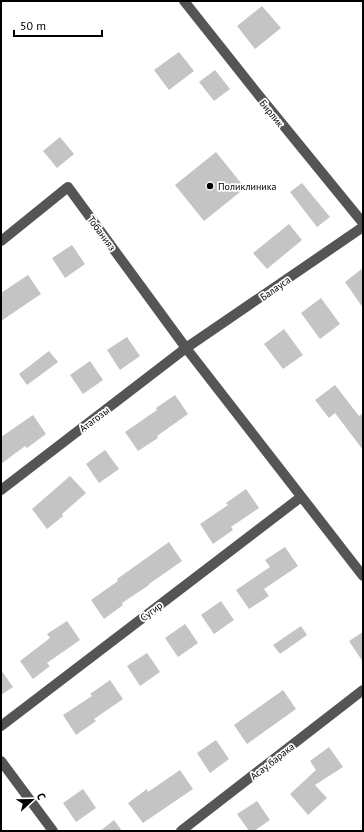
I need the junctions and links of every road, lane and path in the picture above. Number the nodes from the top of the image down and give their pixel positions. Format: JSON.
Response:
{"nodes":[{"id":1,"x":184,"y":1,"type":"edge"},
{"id":2,"x":363,"y":223,"type":"edge"},
{"id":3,"x":363,"y":227,"type":"edge"},
{"id":4,"x":1,"y":241,"type":"edge"},
{"id":5,"x":186,"y":348,"type":"junction"},
{"id":6,"x":1,"y":490,"type":"edge"},
{"id":7,"x":301,"y":497,"type":"junction"},
{"id":8,"x":363,"y":576,"type":"edge"},
{"id":9,"x":363,"y":690,"type":"edge"},
{"id":10,"x":1,"y":726,"type":"edge"},
{"id":11,"x":1,"y":761,"type":"edge"},
{"id":12,"x":53,"y":831,"type":"edge"},
{"id":13,"x":181,"y":831,"type":"edge"}],
"edges":[{"from":1,"to":2,"type":"street","name":"Бирлик"},
{"from":3,"to":5,"type":"street","name":"Балауса"},
{"from":4,"to":5,"type":"street","name":"Тобанияз"},
{"from":5,"to":6,"type":"street","name":"Атагозы"},
{"from":5,"to":7,"type":"street"},
{"from":7,"to":8,"type":"street"},
{"from":7,"to":10,"type":"street","name":"Сугир"},
{"from":9,"to":13,"type":"street","name":"Асау барака"},
{"from":11,"to":12,"type":"street"}]}
